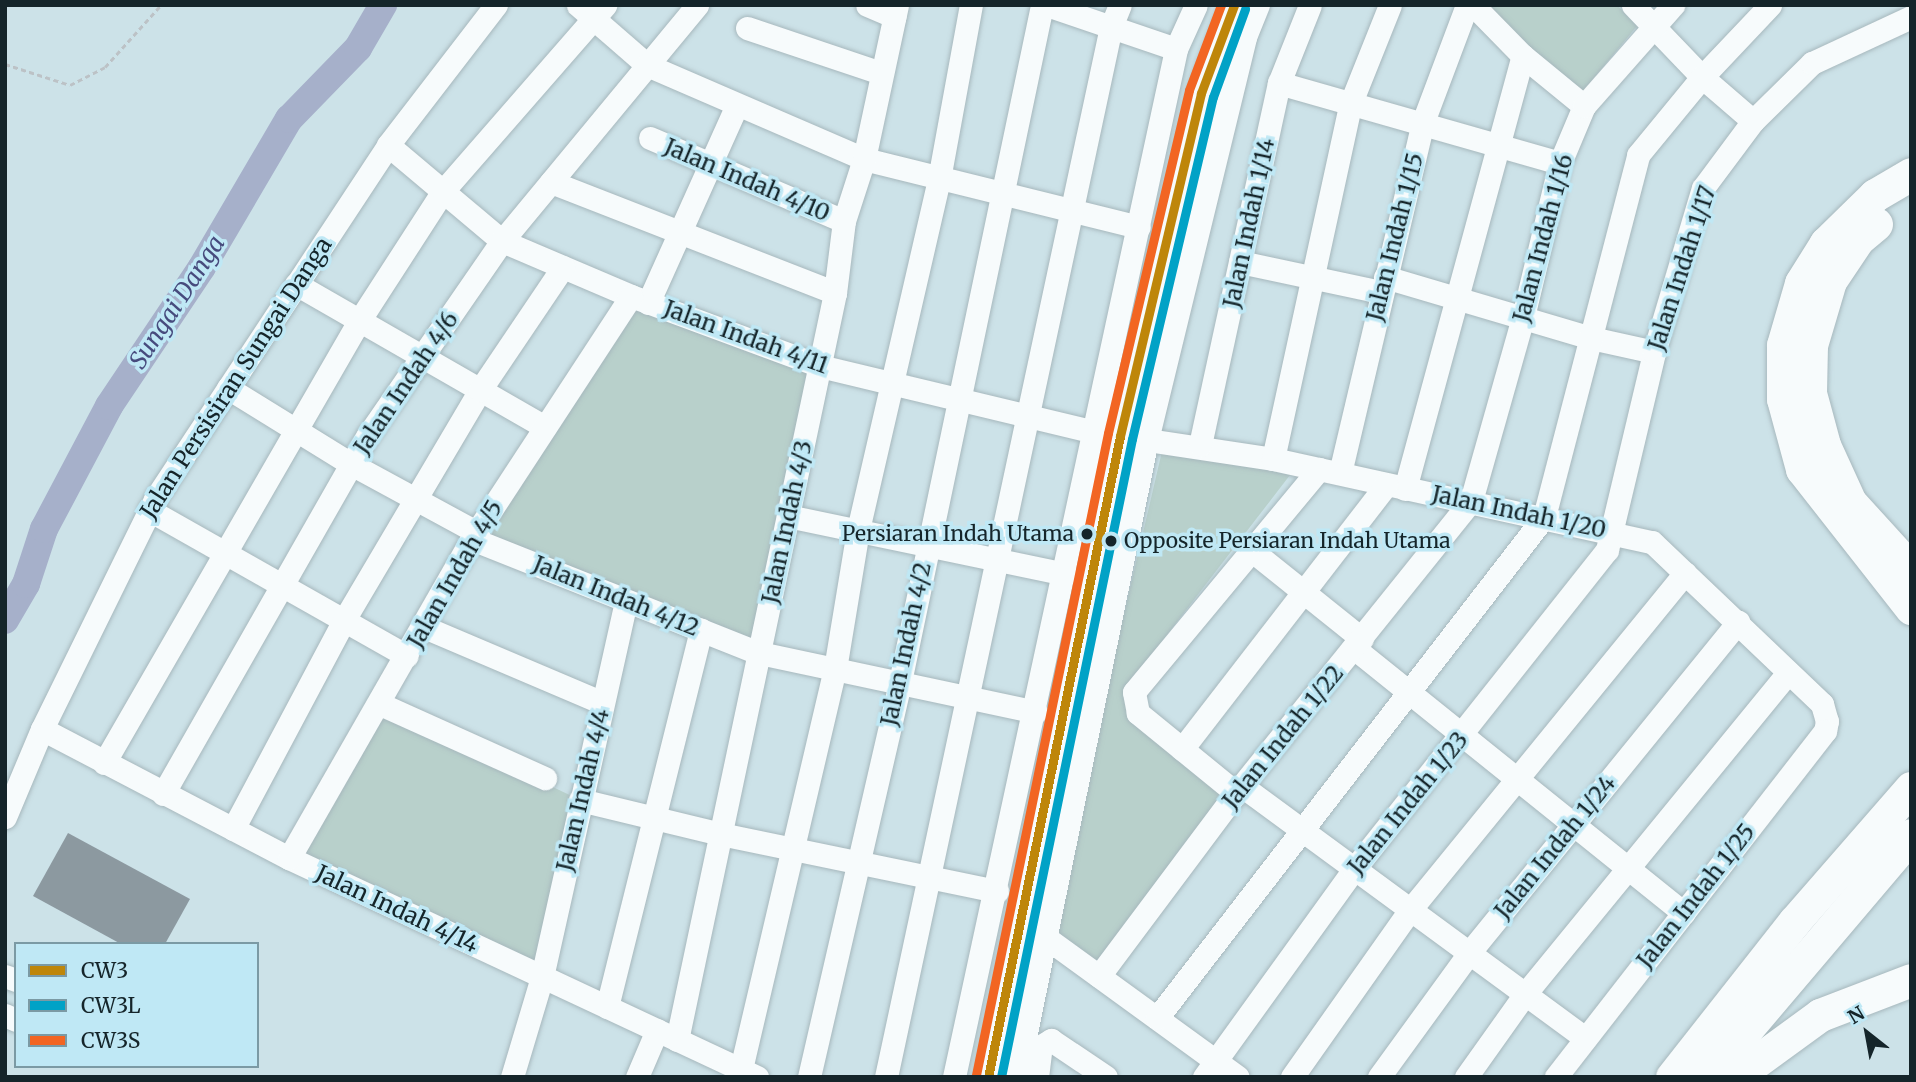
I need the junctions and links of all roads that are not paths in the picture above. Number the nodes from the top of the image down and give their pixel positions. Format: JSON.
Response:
{"nodes":[{"id":1,"x":496,"y":5,"type":"edge"},
{"id":2,"x":698,"y":5,"type":"edge"},
{"id":3,"x":867,"y":5,"type":"edge"},
{"id":4,"x":971,"y":5,"type":"edge"},
{"id":5,"x":1045,"y":5,"type":"edge"},
{"id":6,"x":1120,"y":5,"type":"edge"},
{"id":7,"x":1196,"y":5,"type":"edge"},
{"id":8,"x":1234,"y":5,"type":"edge"},
{"id":9,"x":1256,"y":5,"type":"edge"},
{"id":10,"x":1310,"y":5,"type":"edge"},
{"id":11,"x":1390,"y":5,"type":"edge"},
{"id":12,"x":1467,"y":5,"type":"edge"},
{"id":13,"x":1473,"y":5,"type":"edge"},
{"id":14,"x":1633,"y":5,"type":"edge"},
{"id":15,"x":1673,"y":5,"type":"edge"},
{"id":16,"x":1770,"y":5,"type":"edge"},
{"id":17,"x":592,"y":10,"type":"edge"},
{"id":18,"x":896,"y":11,"type":"edge"},
{"id":19,"x":1911,"y":17,"type":"edge"},
{"id":20,"x":1656,"y":25,"type":"junction"},
{"id":21,"x":1111,"y":27,"type":"junction"},
{"id":22,"x":747,"y":28,"type":"dead end"},
{"id":23,"x":1176,"y":49,"type":"junction"},
{"id":24,"x":1523,"y":56,"type":"junction"},
{"id":25,"x":647,"y":65,"type":"junction"},
{"id":26,"x":881,"y":73,"type":"junction"},
{"id":27,"x":1702,"y":77,"type":"junction"},
{"id":28,"x":1279,"y":83,"type":"junction"},
{"id":29,"x":737,"y":105,"type":"junction"},
{"id":30,"x":1350,"y":105,"type":"junction"},
{"id":31,"x":1584,"y":106,"type":"junction"},
{"id":32,"x":1753,"y":121,"type":"junction"},
{"id":33,"x":1423,"y":122,"type":"junction"},
{"id":34,"x":650,"y":138,"type":"dead end"},
{"id":35,"x":1499,"y":143,"type":"junction"},
{"id":36,"x":388,"y":145,"type":"junction"},
{"id":37,"x":864,"y":159,"type":"junction"},
{"id":38,"x":1560,"y":163,"type":"junction"},
{"id":39,"x":712,"y":166,"type":"junction"},
{"id":40,"x":1911,"y":174,"type":"edge"},
{"id":41,"x":939,"y":179,"type":"junction"},
{"id":42,"x":551,"y":182,"type":"junction"},
{"id":43,"x":443,"y":191,"type":"junction"},
{"id":44,"x":1000,"y":195,"type":"junction"},
{"id":45,"x":1911,"y":196,"type":"edge"},
{"id":46,"x":1073,"y":212,"type":"junction"},
{"id":47,"x":844,"y":221,"type":"junction"},
{"id":48,"x":1139,"y":227,"type":"junction"},
{"id":49,"x":681,"y":233,"type":"junction"},
{"id":50,"x":502,"y":241,"type":"junction"},
{"id":51,"x":1240,"y":262,"type":"junction"},
{"id":52,"x":563,"y":267,"type":"junction"},
{"id":53,"x":1312,"y":279,"type":"junction"},
{"id":54,"x":296,"y":284,"type":"junction"},
{"id":55,"x":1383,"y":284,"type":"junction"},
{"id":56,"x":835,"y":293,"type":"junction"},
{"id":57,"x":639,"y":299,"type":"junction"},
{"id":58,"x":1455,"y":299,"type":"junction"},
{"id":59,"x":1523,"y":317,"type":"junction"},
{"id":60,"x":359,"y":321,"type":"junction"},
{"id":61,"x":1591,"y":338,"type":"junction"},
{"id":62,"x":1654,"y":352,"type":"junction"},
{"id":63,"x":422,"y":358,"type":"junction"},
{"id":64,"x":820,"y":366,"type":"junction"},
{"id":65,"x":894,"y":383,"type":"junction"},
{"id":66,"x":228,"y":388,"type":"junction"},
{"id":67,"x":480,"y":390,"type":"junction"},
{"id":68,"x":957,"y":397,"type":"junction"},
{"id":69,"x":1030,"y":416,"type":"junction"},
{"id":70,"x":545,"y":427,"type":"junction"},
{"id":71,"x":296,"y":430,"type":"junction"},
{"id":72,"x":1120,"y":436,"type":"junction"},
{"id":73,"x":1200,"y":445,"type":"junction"},
{"id":74,"x":1273,"y":459,"type":"junction"},
{"id":75,"x":351,"y":464,"type":"junction"},
{"id":76,"x":1330,"y":471,"type":"junction"},
{"id":77,"x":1396,"y":487,"type":"junction"},
{"id":78,"x":417,"y":500,"type":"junction"},
{"id":79,"x":1471,"y":501,"type":"junction"},
{"id":80,"x":149,"y":510,"type":"junction"},
{"id":81,"x":788,"y":516,"type":"junction"},
{"id":82,"x":1544,"y":517,"type":"junction"},
{"id":83,"x":858,"y":530,"type":"junction"},
{"id":84,"x":1612,"y":531,"type":"junction"},
{"id":85,"x":474,"y":536,"type":"junction"},
{"id":86,"x":928,"y":543,"type":"junction"},
{"id":87,"x":1251,"y":550,"type":"junction"},
{"id":88,"x":224,"y":552,"type":"junction"},
{"id":89,"x":998,"y":559,"type":"junction"},
{"id":90,"x":1911,"y":569,"type":"edge"},
{"id":91,"x":1685,"y":573,"type":"junction"},
{"id":92,"x":1065,"y":574,"type":"junction"},
{"id":93,"x":282,"y":585,"type":"junction"},
{"id":94,"x":1306,"y":594,"type":"junction"},
{"id":95,"x":626,"y":602,"type":"junction"},
{"id":96,"x":1911,"y":608,"type":"edge"},
{"id":97,"x":344,"y":620,"type":"junction"},
{"id":98,"x":1738,"y":622,"type":"junction"},
{"id":99,"x":424,"y":627,"type":"junction"},
{"id":100,"x":701,"y":630,"type":"junction"},
{"id":101,"x":1358,"y":643,"type":"junction"},
{"id":102,"x":759,"y":653,"type":"junction"},
{"id":103,"x":407,"y":656,"type":"junction"},
{"id":104,"x":835,"y":669,"type":"junction"},
{"id":105,"x":1788,"y":673,"type":"junction"},
{"id":106,"x":900,"y":682,"type":"junction"},
{"id":107,"x":1409,"y":692,"type":"junction"},
{"id":108,"x":970,"y":697,"type":"junction"},
{"id":109,"x":603,"y":703,"type":"junction"},
{"id":110,"x":380,"y":704,"type":"junction"},
{"id":111,"x":1036,"y":712,"type":"junction"},
{"id":112,"x":1826,"y":713,"type":"joint"},
{"id":113,"x":42,"y":729,"type":"junction"},
{"id":114,"x":1463,"y":735,"type":"junction"},
{"id":115,"x":1182,"y":749,"type":"junction"},
{"id":116,"x":104,"y":763,"type":"junction"},
{"id":117,"x":545,"y":778,"type":"dead end"},
{"id":118,"x":1517,"y":779,"type":"junction"},
{"id":119,"x":1911,"y":788,"type":"edge"},
{"id":120,"x":1239,"y":790,"type":"junction"},
{"id":121,"x":163,"y":794,"type":"junction"},
{"id":122,"x":580,"y":800,"type":"junction"},
{"id":123,"x":5,"y":817,"type":"edge"},
{"id":124,"x":655,"y":819,"type":"junction"},
{"id":125,"x":1574,"y":824,"type":"junction"},
{"id":126,"x":233,"y":829,"type":"junction"},
{"id":127,"x":1302,"y":830,"type":"junction"},
{"id":128,"x":721,"y":834,"type":"junction"},
{"id":129,"x":1911,"y":835,"type":"edge"},
{"id":130,"x":794,"y":848,"type":"junction"},
{"id":131,"x":289,"y":858,"type":"junction"},
{"id":132,"x":856,"y":862,"type":"junction"},
{"id":133,"x":1628,"y":868,"type":"junction"},
{"id":134,"x":1354,"y":869,"type":"junction"},
{"id":135,"x":930,"y":876,"type":"junction"},
{"id":136,"x":997,"y":891,"type":"junction"},
{"id":137,"x":1410,"y":910,"type":"junction"},
{"id":138,"x":1684,"y":913,"type":"junction"},
{"id":139,"x":1045,"y":937,"type":"junction"},
{"id":140,"x":1469,"y":953,"type":"junction"},
{"id":141,"x":1099,"y":976,"type":"junction"},
{"id":142,"x":542,"y":977,"type":"junction"},
{"id":143,"x":1911,"y":980,"type":"edge"},
{"id":144,"x":1525,"y":995,"type":"junction"},
{"id":145,"x":607,"y":1007,"type":"junction"},
{"id":146,"x":1157,"y":1018,"type":"junction"},
{"id":147,"x":667,"y":1035,"type":"junction"},
{"id":148,"x":1585,"y":1038,"type":"junction"},
{"id":149,"x":1210,"y":1068,"type":"edge"},
{"id":150,"x":749,"y":1073,"type":"edge"},
{"id":151,"x":643,"y":1075,"type":"edge"},
{"id":152,"x":512,"y":1077,"type":"edge"},
{"id":153,"x":809,"y":1077,"type":"edge"},
{"id":154,"x":886,"y":1077,"type":"edge"},
{"id":155,"x":954,"y":1077,"type":"edge"},
{"id":156,"x":988,"y":1077,"type":"edge"},
{"id":157,"x":1015,"y":1077,"type":"edge"},
{"id":158,"x":1037,"y":1077,"type":"edge"},
{"id":159,"x":1106,"y":1077,"type":"edge"},
{"id":160,"x":1238,"y":1077,"type":"edge"},
{"id":161,"x":1292,"y":1077,"type":"edge"},
{"id":162,"x":1378,"y":1077,"type":"edge"},
{"id":163,"x":1466,"y":1077,"type":"edge"},
{"id":164,"x":1556,"y":1077,"type":"edge"},
{"id":165,"x":1672,"y":1077,"type":"edge"},
{"id":166,"x":1706,"y":1077,"type":"edge"},
{"id":167,"x":1735,"y":1077,"type":"edge"}],
"edges":[{"from":1,"to":36,"type":"street","name":"Jalan Persisiran Sungai Danga"},
{"from":2,"to":25,"type":"street","name":"Jalan Indah 4/6"},
{"from":3,"to":18,"type":"street"},
{"from":4,"to":41,"type":"street"},
{"from":5,"to":21,"type":"street"},
{"from":5,"to":44,"type":"street","name":"Jalan Indah 4/2"},
{"from":6,"to":21,"type":"street"},
{"from":7,"to":23,"type":"street"},
{"from":8,"to":72,"type":"main road"},
{"from":9,"to":72,"type":"main road"},
{"from":10,"to":28,"type":"street","name":"Jalan Indah 1/14"},
{"from":11,"to":30,"type":"street"},
{"from":12,"to":33,"type":"street","name":"Jalan Indah 1/15"},
{"from":13,"to":24,"type":"street"},
{"from":14,"to":20,"type":"street"},
{"from":15,"to":20,"type":"street","name":"Jalan Indah 1/16"},
{"from":16,"to":27,"type":"street"},
{"from":17,"to":25,"type":"street"},
{"from":17,"to":43,"type":"street"},
{"from":18,"to":26,"type":"street","name":"Jalan Indah 4/3"},
{"from":19,"to":32,"type":"street","name":"Jalan Indah 1/17"},
{"from":20,"to":27,"type":"street"},
{"from":20,"to":31,"type":"street","name":"Jalan Indah 1/16"},
{"from":21,"to":23,"type":"street"},
{"from":21,"to":46,"type":"street"},
{"from":22,"to":26,"type":"street"},
{"from":23,"to":48,"type":"street"},
{"from":24,"to":31,"type":"street"},
{"from":24,"to":35,"type":"street"},
{"from":25,"to":29,"type":"street"},
{"from":25,"to":42,"type":"street","name":"Jalan Indah 4/6"},
{"from":26,"to":37,"type":"street","name":"Jalan Indah 4/3"},
{"from":27,"to":32,"type":"street"},
{"from":27,"to":61,"type":"street"},
{"from":28,"to":30,"type":"street"},
{"from":28,"to":51,"type":"street","name":"Jalan Indah 1/14"},
{"from":29,"to":37,"type":"street"},
{"from":29,"to":39,"type":"street","name":"Jalan Indah 4/5"},
{"from":30,"to":33,"type":"street"},
{"from":30,"to":53,"type":"street"},
{"from":31,"to":38,"type":"street","name":"Jalan Indah 1/16"},
{"from":32,"to":62,"type":"street","name":"Jalan Indah 1/17"},
{"from":33,"to":35,"type":"street"},
{"from":33,"to":55,"type":"street","name":"Jalan Indah 1/15"},
{"from":34,"to":39,"type":"street","name":"Jalan Indah 4/10"},
{"from":35,"to":38,"type":"street"},
{"from":35,"to":58,"type":"street"},
{"from":36,"to":43,"type":"street","name":"Jalan Indah 4/11"},
{"from":36,"to":54,"type":"street","name":"Jalan Persisiran Sungai Danga"},
{"from":37,"to":41,"type":"street"},
{"from":37,"to":47,"type":"street","name":"Jalan Indah 4/3"},
{"from":38,"to":59,"type":"street","name":"Jalan Indah 1/16"},
{"from":39,"to":47,"type":"street","name":"Jalan Indah 4/10"},
{"from":39,"to":49,"type":"street","name":"Jalan Indah 4/5"},
{"from":40,"to":96,"type":"highway"},
{"from":41,"to":44,"type":"street"},
{"from":41,"to":65,"type":"street"},
{"from":42,"to":49,"type":"street"},
{"from":42,"to":50,"type":"street","name":"Jalan Indah 4/6"},
{"from":43,"to":50,"type":"street","name":"Jalan Indah 4/11"},
{"from":43,"to":60,"type":"street"},
{"from":44,"to":46,"type":"street"},
{"from":44,"to":68,"type":"street","name":"Jalan Indah 4/2"},
{"from":45,"to":90,"type":"highway"},
{"from":46,"to":48,"type":"street"},
{"from":46,"to":69,"type":"street"},
{"from":47,"to":56,"type":"street","name":"Jalan Indah 4/3"},
{"from":48,"to":72,"type":"street"},
{"from":49,"to":56,"type":"street"},
{"from":49,"to":57,"type":"street","name":"Jalan Indah 4/5"},
{"from":50,"to":52,"type":"street","name":"Jalan Indah 4/11"},
{"from":50,"to":63,"type":"street","name":"Jalan Indah 4/6"},
{"from":51,"to":53,"type":"street"},
{"from":51,"to":73,"type":"street","name":"Jalan Indah 1/14"},
{"from":52,"to":57,"type":"street","name":"Jalan Indah 4/11"},
{"from":52,"to":67,"type":"street"},
{"from":53,"to":55,"type":"street"},
{"from":53,"to":74,"type":"street"},
{"from":54,"to":60,"type":"street"},
{"from":54,"to":66,"type":"street","name":"Jalan Persisiran Sungai Danga"},
{"from":55,"to":58,"type":"street"},
{"from":55,"to":76,"type":"street","name":"Jalan Indah 1/15"},
{"from":56,"to":64,"type":"street","name":"Jalan Indah 4/3"},
{"from":57,"to":64,"type":"street","name":"Jalan Indah 4/11"},
{"from":57,"to":70,"type":"street","name":"Jalan Indah 4/5"},
{"from":58,"to":59,"type":"street"},
{"from":58,"to":77,"type":"street"},
{"from":59,"to":61,"type":"street"},
{"from":59,"to":79,"type":"street","name":"Jalan Indah 1/16"},
{"from":60,"to":63,"type":"street"},
{"from":60,"to":71,"type":"street"},
{"from":61,"to":62,"type":"street"},
{"from":61,"to":82,"type":"street"},
{"from":62,"to":84,"type":"street","name":"Jalan Indah 1/17"},
{"from":63,"to":67,"type":"street"},
{"from":63,"to":75,"type":"street","name":"Jalan Indah 4/6"},
{"from":64,"to":65,"type":"street","name":"Jalan Indah 4/11"},
{"from":64,"to":81,"type":"street","name":"Jalan Indah 4/3"},
{"from":65,"to":68,"type":"street","name":"Jalan Indah 4/11"},
{"from":65,"to":83,"type":"street"},
{"from":66,"to":71,"type":"street","name":"Jalan Indah 4/12"},
{"from":66,"to":80,"type":"street","name":"Jalan Persisiran Sungai Danga"},
{"from":67,"to":70,"type":"street"},
{"from":67,"to":78,"type":"street"},
{"from":68,"to":69,"type":"street","name":"Jalan Indah 4/11"},
{"from":68,"to":86,"type":"street","name":"Jalan Indah 4/2"},
{"from":69,"to":72,"type":"street","name":"Jalan Indah 4/11"},
{"from":69,"to":89,"type":"street"},
{"from":70,"to":85,"type":"street","name":"Jalan Indah 4/5"},
{"from":71,"to":75,"type":"street","name":"Jalan Indah 4/12"},
{"from":71,"to":88,"type":"street"},
{"from":72,"to":73,"type":"street","name":"Jalan Indah 1/20"},
{"from":72,"to":92,"type":"street"},
{"from":72,"to":139,"type":"main road"},
{"from":72,"to":156,"type":"main road"},
{"from":73,"to":74,"type":"street","name":"Jalan Indah 1/20"},
{"from":74,"to":76,"type":"street","name":"Jalan Indah 1/20"},
{"from":75,"to":78,"type":"street","name":"Jalan Indah 4/12"},
{"from":75,"to":93,"type":"street","name":"Jalan Indah 4/6"},
{"from":76,"to":77,"type":"street","name":"Jalan Indah 1/20"},
{"from":76,"to":87,"type":"street"},
{"from":77,"to":79,"type":"street","name":"Jalan Indah 1/20"},
{"from":77,"to":94,"type":"street"},
{"from":78,"to":85,"type":"street","name":"Jalan Indah 4/12"},
{"from":78,"to":97,"type":"street"},
{"from":79,"to":82,"type":"street","name":"Jalan Indah 1/20"},
{"from":79,"to":101,"type":"street","name":"Jalan Indah 1/22"},
{"from":80,"to":88,"type":"street"},
{"from":80,"to":113,"type":"street","name":"Jalan Persisiran Sungai Danga"},
{"from":81,"to":83,"type":"street"},
{"from":81,"to":102,"type":"street","name":"Jalan Indah 4/3"},
{"from":82,"to":84,"type":"street","name":"Jalan Indah 1/20"},
{"from":82,"to":107,"type":"street"},
{"from":83,"to":86,"type":"street"},
{"from":83,"to":104,"type":"street"},
{"from":84,"to":91,"type":"street","name":"Jalan Indah 1/20"},
{"from":84,"to":114,"type":"street","name":"Jalan Indah 1/23"},
{"from":85,"to":95,"type":"street","name":"Jalan Indah 4/12"},
{"from":85,"to":99,"type":"street","name":"Jalan Indah 4/5"},
{"from":86,"to":89,"type":"street"},
{"from":86,"to":106,"type":"street","name":"Jalan Indah 4/2"},
{"from":87,"to":94,"type":"street"},
{"from":87,"to":115,"type":"street"},
{"from":88,"to":93,"type":"street"},
{"from":88,"to":116,"type":"street"},
{"from":89,"to":92,"type":"street"},
{"from":89,"to":108,"type":"street"},
{"from":91,"to":98,"type":"street","name":"Jalan Indah 1/20"},
{"from":91,"to":118,"type":"street"},
{"from":92,"to":111,"type":"street"},
{"from":93,"to":97,"type":"street"},
{"from":93,"to":121,"type":"street","name":"Jalan Indah 4/6"},
{"from":94,"to":101,"type":"street"},
{"from":94,"to":115,"type":"street"},
{"from":95,"to":100,"type":"street","name":"Jalan Indah 4/12"},
{"from":95,"to":109,"type":"street","name":"Jalan Indah 4/4"},
{"from":97,"to":103,"type":"street"},
{"from":97,"to":126,"type":"street"},
{"from":98,"to":105,"type":"street","name":"Jalan Indah 1/20"},
{"from":98,"to":125,"type":"street","name":"Jalan Indah 1/24"},
{"from":99,"to":103,"type":"street","name":"Jalan Indah 4/5"},
{"from":99,"to":109,"type":"street"},
{"from":100,"to":102,"type":"street","name":"Jalan Indah 4/12"},
{"from":100,"to":124,"type":"street"},
{"from":101,"to":107,"type":"street"},
{"from":101,"to":120,"type":"street","name":"Jalan Indah 1/22"},
{"from":102,"to":104,"type":"street","name":"Jalan Indah 4/12"},
{"from":102,"to":128,"type":"street","name":"Jalan Indah 4/3"},
{"from":103,"to":110,"type":"street","name":"Jalan Indah 4/5"},
{"from":104,"to":106,"type":"street","name":"Jalan Indah 4/12"},
{"from":104,"to":130,"type":"street"},
{"from":105,"to":112,"type":"street","name":"Jalan Indah 1/20"},
{"from":105,"to":133,"type":"street"},
{"from":106,"to":108,"type":"street","name":"Jalan Indah 4/12"},
{"from":106,"to":132,"type":"street","name":"Jalan Indah 4/2"},
{"from":107,"to":114,"type":"street"},
{"from":107,"to":127,"type":"street"},
{"from":108,"to":111,"type":"street","name":"Jalan Indah 4/12"},
{"from":108,"to":135,"type":"street"},
{"from":109,"to":122,"type":"street","name":"Jalan Indah 4/4"},
{"from":110,"to":117,"type":"street"},
{"from":110,"to":131,"type":"street","name":"Jalan Indah 4/5"},
{"from":111,"to":136,"type":"street"},
{"from":112,"to":138,"type":"street","name":"Jalan Indah 1/25"},
{"from":113,"to":116,"type":"street","name":"Jalan Indah 4/14"},
{"from":113,"to":123,"type":"street","name":"Jalan Persisiran Sungai Danga"},
{"from":114,"to":118,"type":"street"},
{"from":114,"to":134,"type":"street","name":"Jalan Indah 1/23"},
{"from":115,"to":120,"type":"street"},
{"from":116,"to":121,"type":"street","name":"Jalan Indah 4/14"},
{"from":118,"to":125,"type":"street"},
{"from":118,"to":137,"type":"street"},
{"from":119,"to":165,"type":"highway"},
{"from":120,"to":127,"type":"street"},
{"from":120,"to":141,"type":"street","name":"Jalan Indah 1/22"},
{"from":121,"to":126,"type":"street","name":"Jalan Indah 4/14"},
{"from":122,"to":124,"type":"street"},
{"from":122,"to":142,"type":"street","name":"Jalan Indah 4/4"},
{"from":124,"to":128,"type":"street"},
{"from":124,"to":145,"type":"street"},
{"from":125,"to":133,"type":"street"},
{"from":125,"to":140,"type":"street","name":"Jalan Indah 1/24"},
{"from":126,"to":131,"type":"street","name":"Jalan Indah 4/14"},
{"from":127,"to":134,"type":"street"},
{"from":127,"to":146,"type":"street"},
{"from":128,"to":130,"type":"street"},
{"from":128,"to":147,"type":"street","name":"Jalan Indah 4/3"},
{"from":129,"to":166,"type":"highway"},
{"from":130,"to":132,"type":"street"},
{"from":130,"to":150,"type":"street"},
{"from":131,"to":142,"type":"street","name":"Jalan Indah 4/14"},
{"from":132,"to":135,"type":"street"},
{"from":132,"to":153,"type":"street","name":"Jalan Indah 4/2"},
{"from":133,"to":138,"type":"street"},
{"from":133,"to":144,"type":"street"},
{"from":134,"to":137,"type":"street"},
{"from":134,"to":149,"type":"street","name":"Jalan Indah 1/23"},
{"from":135,"to":136,"type":"street"},
{"from":135,"to":154,"type":"street"},
{"from":136,"to":155,"type":"street"},
{"from":137,"to":140,"type":"street"},
{"from":137,"to":161,"type":"street"},
{"from":138,"to":148,"type":"street","name":"Jalan Indah 1/25"},
{"from":139,"to":141,"type":"street"},
{"from":139,"to":157,"type":"main road"},
{"from":140,"to":144,"type":"street"},
{"from":140,"to":162,"type":"street","name":"Jalan Indah 1/24"},
{"from":141,"to":146,"type":"street"},
{"from":142,"to":145,"type":"street","name":"Jalan Indah 4/14"},
{"from":142,"to":152,"type":"street","name":"Jalan Indah 4/4"},
{"from":143,"to":167,"type":"highway"},
{"from":144,"to":148,"type":"street"},
{"from":144,"to":163,"type":"street"},
{"from":145,"to":147,"type":"street","name":"Jalan Indah 4/14"},
{"from":146,"to":149,"type":"street"},
{"from":147,"to":150,"type":"street","name":"Jalan Indah 4/14"},
{"from":147,"to":151,"type":"street","name":"Jalan Indah 4/3"},
{"from":148,"to":164,"type":"street","name":"Jalan Indah 1/25"},
{"from":149,"to":160,"type":"street"},
{"from":158,"to":159,"type":"street"}]}
